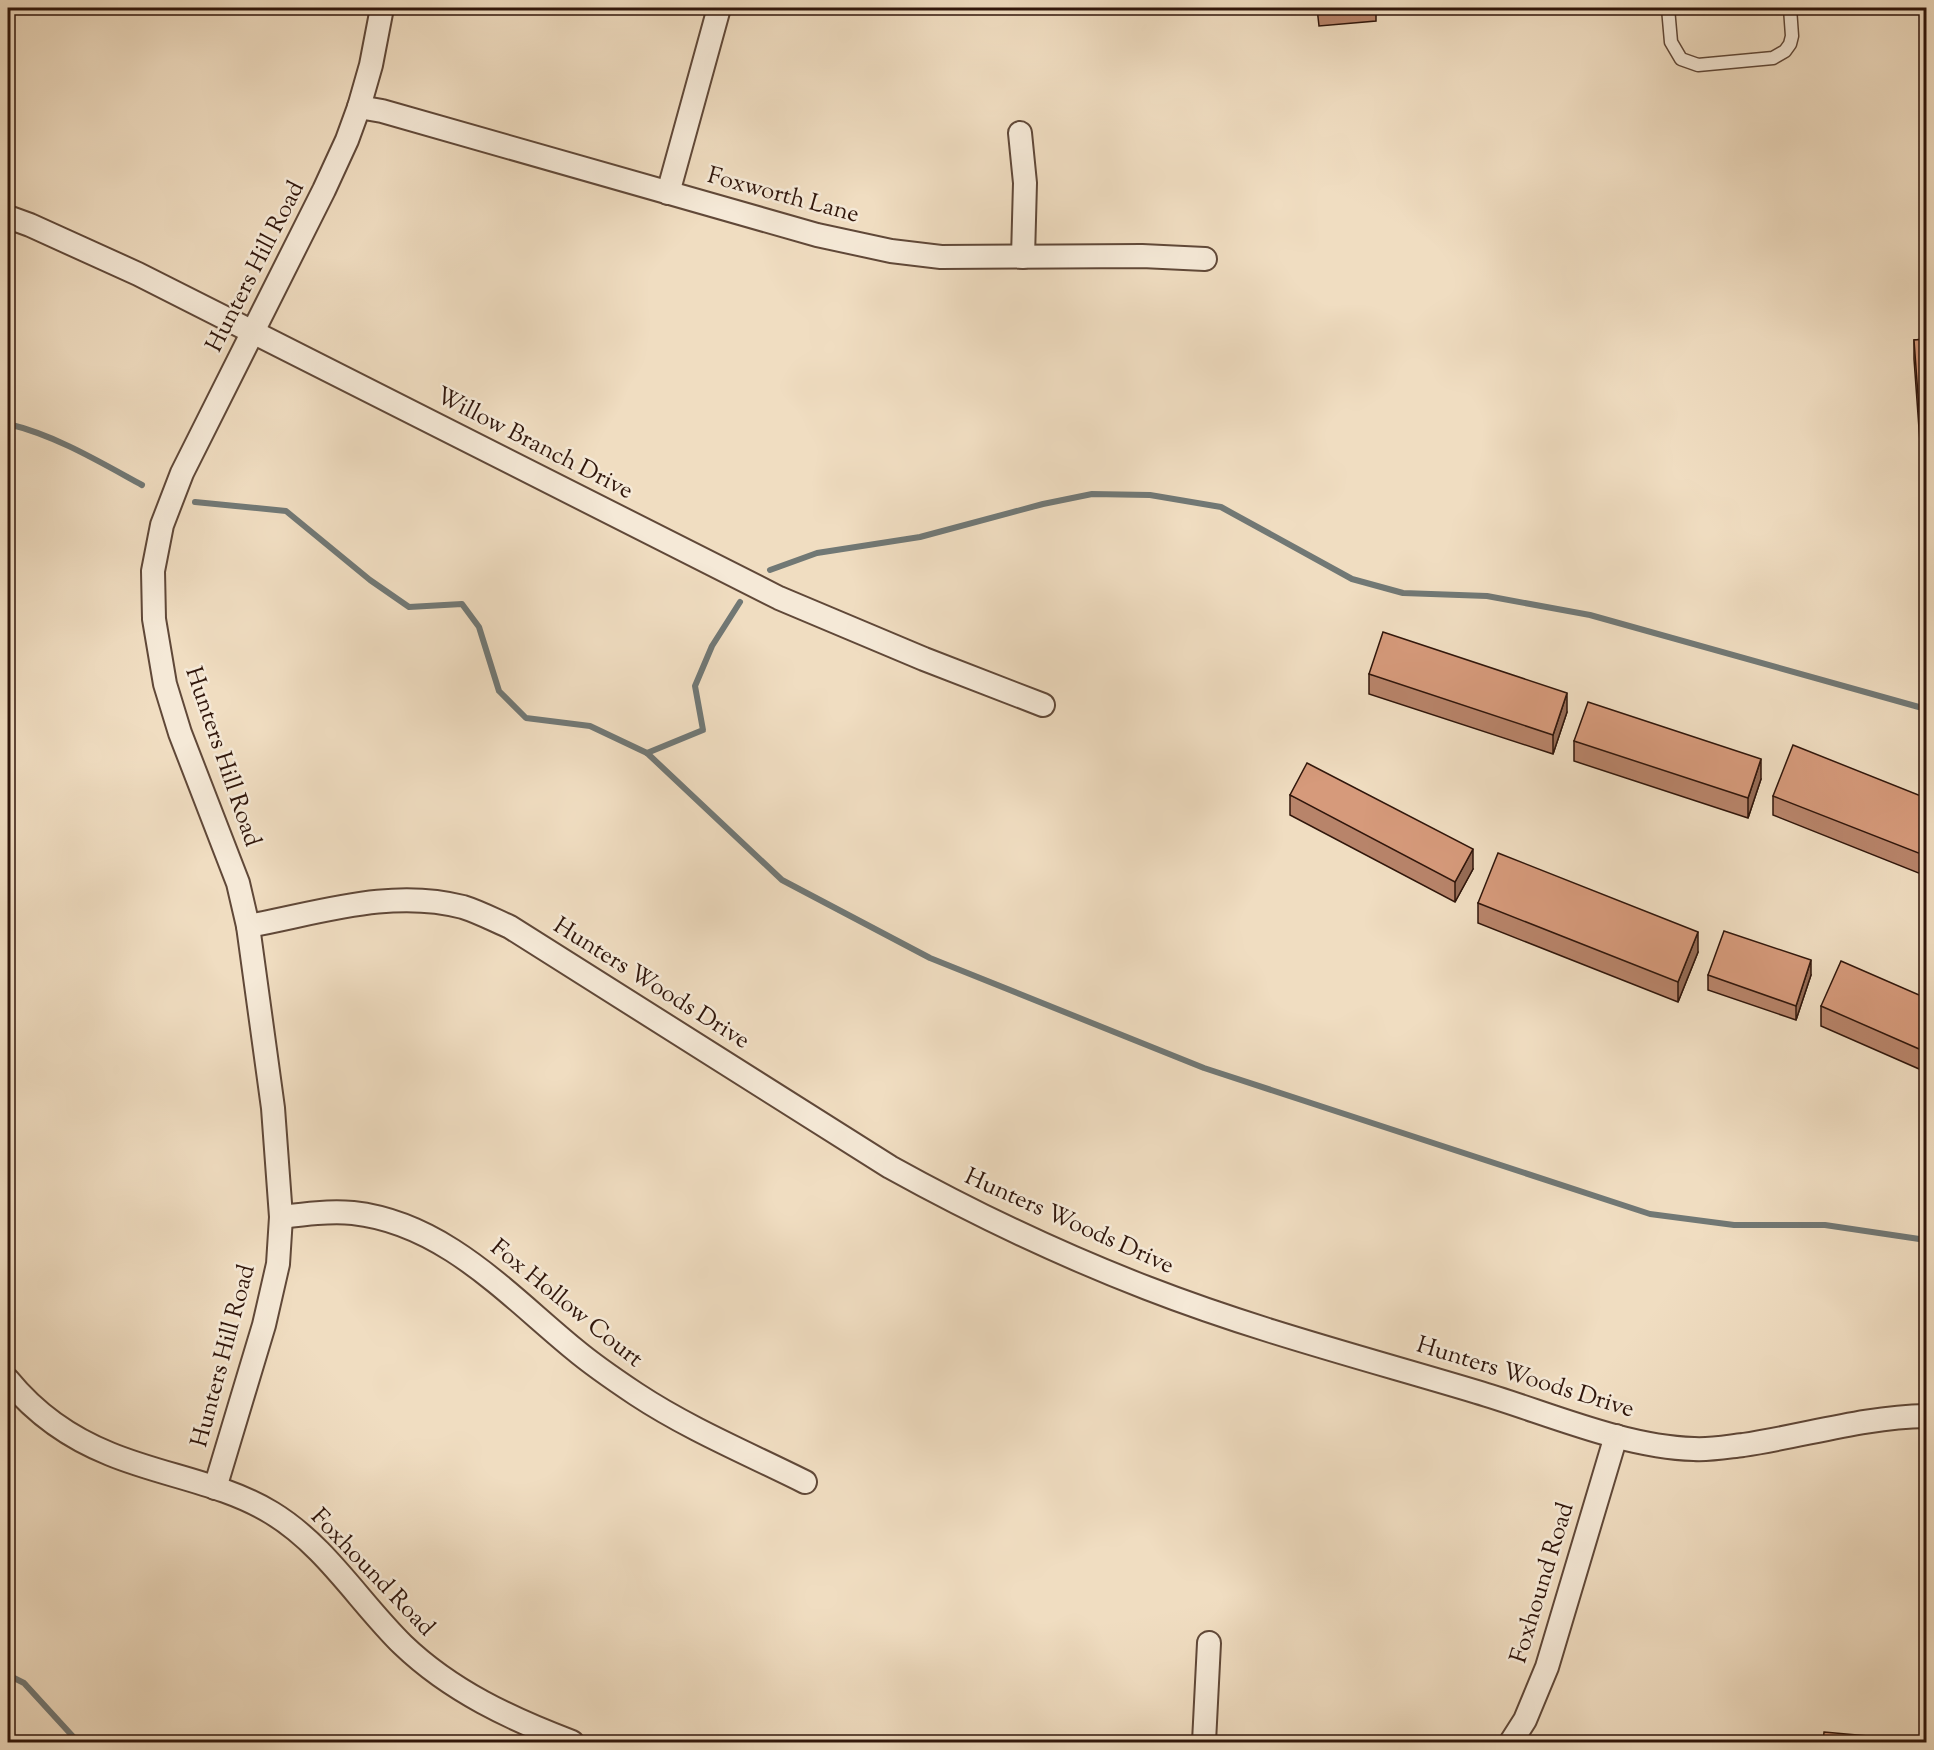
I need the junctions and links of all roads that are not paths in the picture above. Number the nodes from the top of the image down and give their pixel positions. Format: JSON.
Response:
{"nodes":[{"id":1,"x":382,"y":8,"type":"edge"},
{"id":2,"x":719,"y":8,"type":"edge"},
{"id":3,"x":1668,"y":8,"type":"edge"},
{"id":4,"x":1790,"y":8,"type":"edge"},
{"id":5,"x":360,"y":107,"type":"junction"},
{"id":6,"x":1020,"y":133,"type":"dead end"},
{"id":7,"x":668,"y":193,"type":"junction"},
{"id":8,"x":8,"y":217,"type":"edge"},
{"id":9,"x":1023,"y":257,"type":"junction"},
{"id":10,"x":1205,"y":259,"type":"dead end"},
{"id":11,"x":253,"y":332,"type":"junction"},
{"id":12,"x":1043,"y":705,"type":"dead end"},
{"id":13,"x":248,"y":926,"type":"junction"},
{"id":14,"x":281,"y":1217,"type":"junction"},
{"id":15,"x":8,"y":1380,"type":"edge"},
{"id":16,"x":1926,"y":1416,"type":"edge"},
{"id":17,"x":1616,"y":1436,"type":"junction"},
{"id":18,"x":805,"y":1482,"type":"dead end"},
{"id":19,"x":215,"y":1488,"type":"junction"},
{"id":20,"x":1209,"y":1643,"type":"dead end"},
{"id":21,"x":572,"y":1743,"type":"edge"},
{"id":22,"x":1204,"y":1743,"type":"edge"},
{"id":23,"x":1511,"y":1743,"type":"edge"}],
"edges":[{"from":1,"to":5,"type":"street","name":"Hunters Hill Road"},
{"from":2,"to":7,"type":"street"},
{"from":3,"to":4,"type":"lane"},
{"from":5,"to":7,"type":"street","name":"Foxworth Lane"},
{"from":5,"to":11,"type":"street","name":"Hunters Hill Road"},
{"from":6,"to":9,"type":"street"},
{"from":7,"to":9,"type":"street","name":"Foxworth Lane"},
{"from":8,"to":11,"type":"street","name":"Willow Branch Drive"},
{"from":9,"to":10,"type":"street","name":"Foxworth Lane"},
{"from":11,"to":12,"type":"street","name":"Willow Branch Drive"},
{"from":11,"to":13,"type":"street","name":"Hunters Hill Road"},
{"from":13,"to":14,"type":"street","name":"Hunters Hill Road"},
{"from":13,"to":17,"type":"street","name":"Hunters Woods Drive"},
{"from":14,"to":18,"type":"street","name":"Fox Hollow Court"},
{"from":14,"to":19,"type":"street","name":"Hunters Hill Road"},
{"from":15,"to":19,"type":"street","name":"Foxhound Road"},
{"from":16,"to":17,"type":"street","name":"Hunters Woods Drive"},
{"from":17,"to":23,"type":"street","name":"Foxhound Road"},
{"from":19,"to":21,"type":"street","name":"Foxhound Road"},
{"from":20,"to":22,"type":"street"}]}
